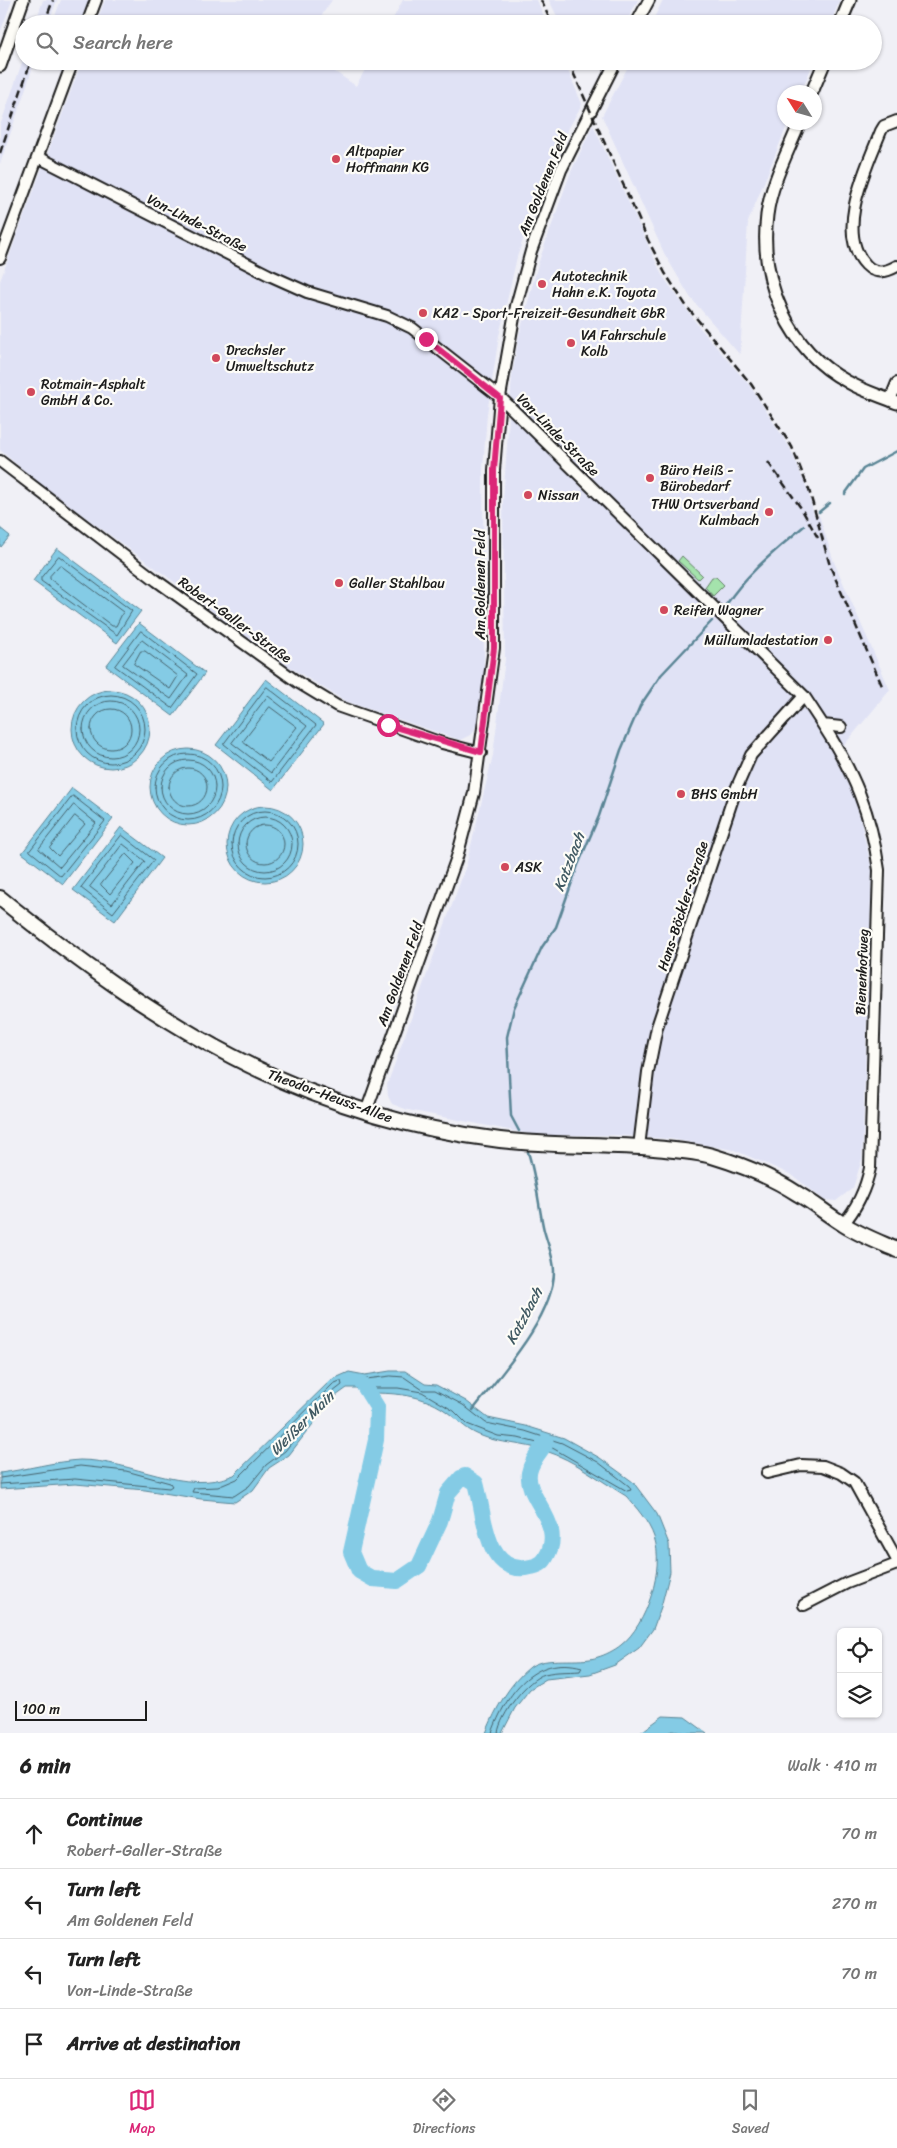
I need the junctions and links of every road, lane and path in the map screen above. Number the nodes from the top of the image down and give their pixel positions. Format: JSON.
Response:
{"nodes":[{"id":1,"x":23,"y":0,"type":"edge"},
{"id":2,"x":96,"y":0,"type":"edge"},
{"id":3,"x":648,"y":0,"type":"edge"},
{"id":4,"x":850,"y":0,"type":"edge"},
{"id":5,"x":18,"y":15,"type":"edge"},
{"id":6,"x":91,"y":15,"type":"edge"},
{"id":7,"x":640,"y":15,"type":"edge"},
{"id":8,"x":844,"y":15,"type":"edge"},
{"id":9,"x":15,"y":23,"type":"edge"},
{"id":10,"x":0,"y":66,"type":"edge"},
{"id":11,"x":71,"y":70,"type":"edge"},
{"id":12,"x":611,"y":70,"type":"edge"},
{"id":13,"x":821,"y":70,"type":"edge"},
{"id":14,"x":815,"y":85,"type":"edge"},
{"id":15,"x":897,"y":121,"type":"edge"},
{"id":16,"x":797,"y":130,"type":"edge"},
{"id":17,"x":38,"y":157,"type":"junction"},
{"id":18,"x":0,"y":258,"type":"edge"},
{"id":19,"x":897,"y":266,"type":"edge"},
{"id":20,"x":897,"y":383,"type":"edge"},
{"id":21,"x":500,"y":398,"type":"junction"},
{"id":22,"x":894,"y":402,"type":"edge"},
{"id":23,"x":0,"y":461,"type":"edge"},
{"id":24,"x":804,"y":696,"type":"junction"},
{"id":25,"x":823,"y":725,"type":"junction"},
{"id":26,"x":841,"y":727,"type":"dead end"},
{"id":27,"x":481,"y":752,"type":"junction"},
{"id":28,"x":0,"y":898,"type":"edge"},
{"id":29,"x":366,"y":1112,"type":"junction"},
{"id":30,"x":639,"y":1147,"type":"junction"},
{"id":31,"x":843,"y":1224,"type":"junction"},
{"id":32,"x":897,"y":1250,"type":"edge"},
{"id":33,"x":767,"y":1473,"type":"dead end"},
{"id":34,"x":897,"y":1560,"type":"edge"},
{"id":35,"x":897,"y":1564,"type":"edge"},
{"id":36,"x":804,"y":1605,"type":"dead end"}],
"edges":[{"from":1,"to":5,"type":"street"},
{"from":2,"to":6,"type":"street"},
{"from":3,"to":7,"type":"street"},
{"from":4,"to":8,"type":"street"},
{"from":9,"to":10,"type":"street"},
{"from":11,"to":17,"type":"street"},
{"from":12,"to":21,"type":"street","name":"Am Goldenen Feld"},
{"from":13,"to":14,"type":"street"},
{"from":15,"to":19,"type":"street"},
{"from":16,"to":22,"type":"street"},
{"from":17,"to":18,"type":"street"},
{"from":17,"to":21,"type":"street","name":"Von-Linde-Straße"},
{"from":20,"to":22,"type":"street"},
{"from":21,"to":24,"type":"street","name":"Von-Linde-Straße"},
{"from":21,"to":27,"type":"street","name":"Am Goldenen Feld"},
{"from":23,"to":27,"type":"street","name":"Robert-Galler-Straße"},
{"from":24,"to":25,"type":"street","name":"Von-Linde-Straße"},
{"from":24,"to":30,"type":"street","name":"Hans-Böckler-Straße"},
{"from":25,"to":26,"type":"street"},
{"from":25,"to":31,"type":"street","name":"Bienenhofweg"},
{"from":27,"to":29,"type":"street","name":"Am Goldenen Feld"},
{"from":28,"to":29,"type":"main road","name":"Theodor-Heuss-Allee"},
{"from":29,"to":30,"type":"main road","name":"Theodor-Heuss-Allee"},
{"from":30,"to":31,"type":"main road","name":"Theodor-Heuss-Allee"},
{"from":31,"to":32,"type":"main road","name":"Theodor-Heuss-Allee"},
{"from":33,"to":34,"type":"street"},
{"from":35,"to":36,"type":"street"}]}
